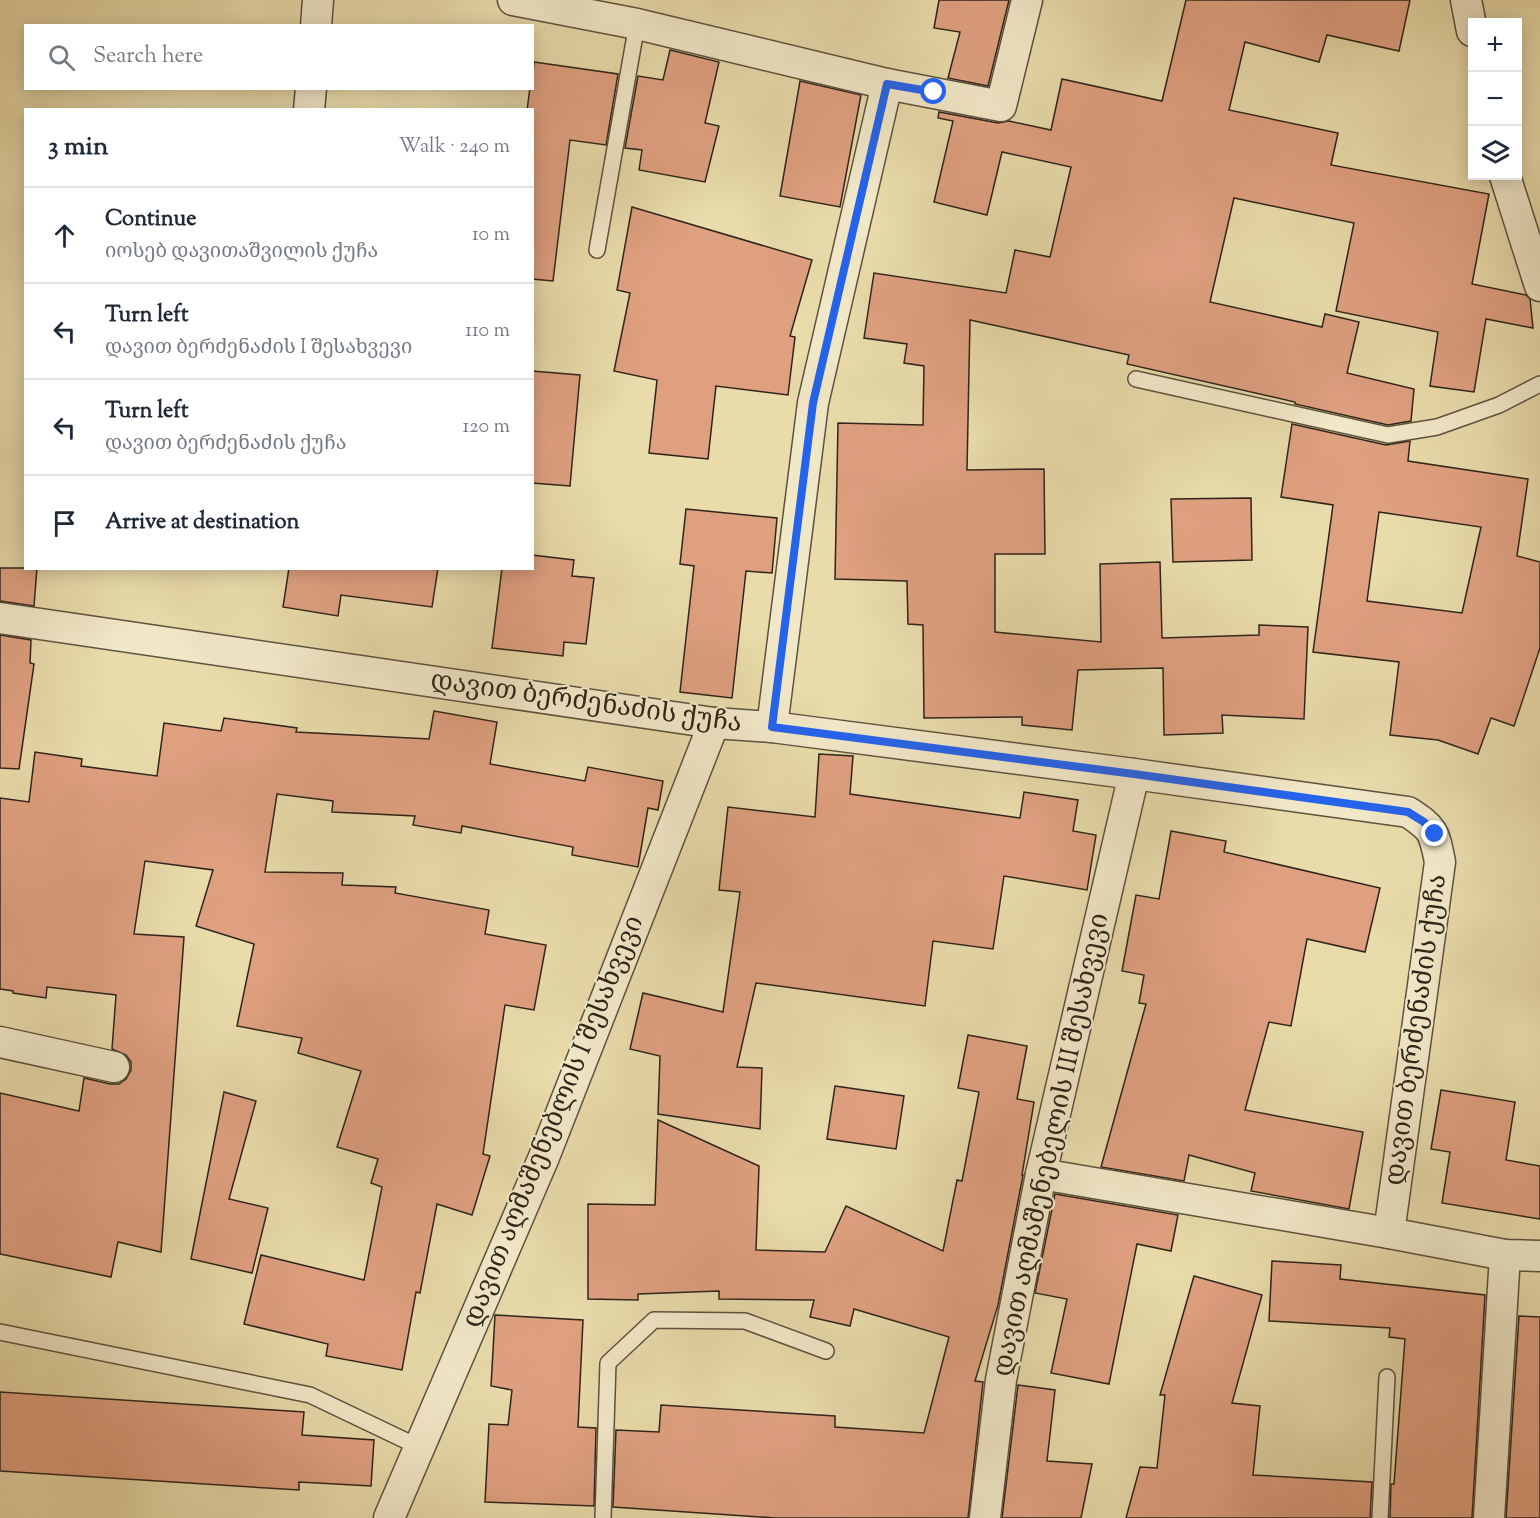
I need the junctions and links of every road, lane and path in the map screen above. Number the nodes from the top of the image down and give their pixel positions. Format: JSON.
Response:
{"nodes":[{"id":1,"x":318,"y":0,"type":"edge"},
{"id":2,"x":513,"y":0,"type":"edge"},
{"id":3,"x":1026,"y":0,"type":"edge"},
{"id":4,"x":1466,"y":0,"type":"edge"},
{"id":5,"x":1470,"y":18,"type":"edge"},
{"id":6,"x":316,"y":24,"type":"edge"},
{"id":7,"x":637,"y":24,"type":"junction"},
{"id":8,"x":887,"y":84,"type":"junction"},
{"id":9,"x":311,"y":90,"type":"edge"},
{"id":10,"x":309,"y":108,"type":"edge"},
{"id":11,"x":1506,"y":180,"type":"edge"},
{"id":12,"x":597,"y":250,"type":"dead end"},
{"id":13,"x":1540,"y":286,"type":"edge"},
{"id":14,"x":1136,"y":379,"type":"dead end"},
{"id":15,"x":1540,"y":384,"type":"edge"},
{"id":16,"x":0,"y":618,"type":"edge"},
{"id":17,"x":714,"y":723,"type":"junction"},
{"id":18,"x":772,"y":727,"type":"junction"},
{"id":19,"x":1134,"y":774,"type":"junction"},
{"id":20,"x":0,"y":1042,"type":"edge"},
{"id":21,"x":114,"y":1067,"type":"dead end"},
{"id":22,"x":1041,"y":1174,"type":"junction"},
{"id":23,"x":1389,"y":1233,"type":"junction"},
{"id":24,"x":1505,"y":1255,"type":"junction"},
{"id":25,"x":1540,"y":1256,"type":"edge"},
{"id":26,"x":0,"y":1332,"type":"edge"},
{"id":27,"x":826,"y":1351,"type":"dead end"},
{"id":28,"x":1388,"y":1377,"type":"dead end"},
{"id":29,"x":419,"y":1447,"type":"junction"},
{"id":30,"x":389,"y":1518,"type":"edge"},
{"id":31,"x":603,"y":1518,"type":"edge"},
{"id":32,"x":985,"y":1518,"type":"edge"},
{"id":33,"x":1380,"y":1518,"type":"edge"},
{"id":34,"x":1489,"y":1518,"type":"edge"}],
"edges":[{"from":1,"to":6,"type":"street"},
{"from":2,"to":7,"type":"street"},
{"from":3,"to":8,"type":"street"},
{"from":4,"to":5,"type":"street"},
{"from":7,"to":8,"type":"street"},
{"from":7,"to":12,"type":"lane"},
{"from":8,"to":18,"type":"street"},
{"from":9,"to":10,"type":"street"},
{"from":11,"to":13,"type":"street"},
{"from":14,"to":15,"type":"lane"},
{"from":16,"to":17,"type":"street","name":"დავით ბერძენაძის ქუჩა"},
{"from":17,"to":18,"type":"street","name":"დავით ბერძენაძის ქუჩა"},
{"from":17,"to":29,"type":"street","name":"დავით აღმაშენებლის I შესახვევი"},
{"from":18,"to":19,"type":"street","name":"დავით ბერძენაძის ქუჩა"},
{"from":19,"to":22,"type":"street","name":"დავით აღმაშენებელის III შესახვევი"},
{"from":19,"to":23,"type":"street","name":"დავით ბერძენაძის ქუჩა"},
{"from":20,"to":21,"type":"street"},
{"from":22,"to":23,"type":"street"},
{"from":22,"to":32,"type":"street","name":"დავით აღმაშენებელის III შესახვევი"},
{"from":23,"to":24,"type":"street"},
{"from":24,"to":25,"type":"street"},
{"from":24,"to":34,"type":"street"},
{"from":26,"to":29,"type":"lane"},
{"from":27,"to":31,"type":"lane"},
{"from":28,"to":33,"type":"lane"},
{"from":29,"to":30,"type":"street","name":"დავით აღმაშენებლის I შესახვევი"}]}
